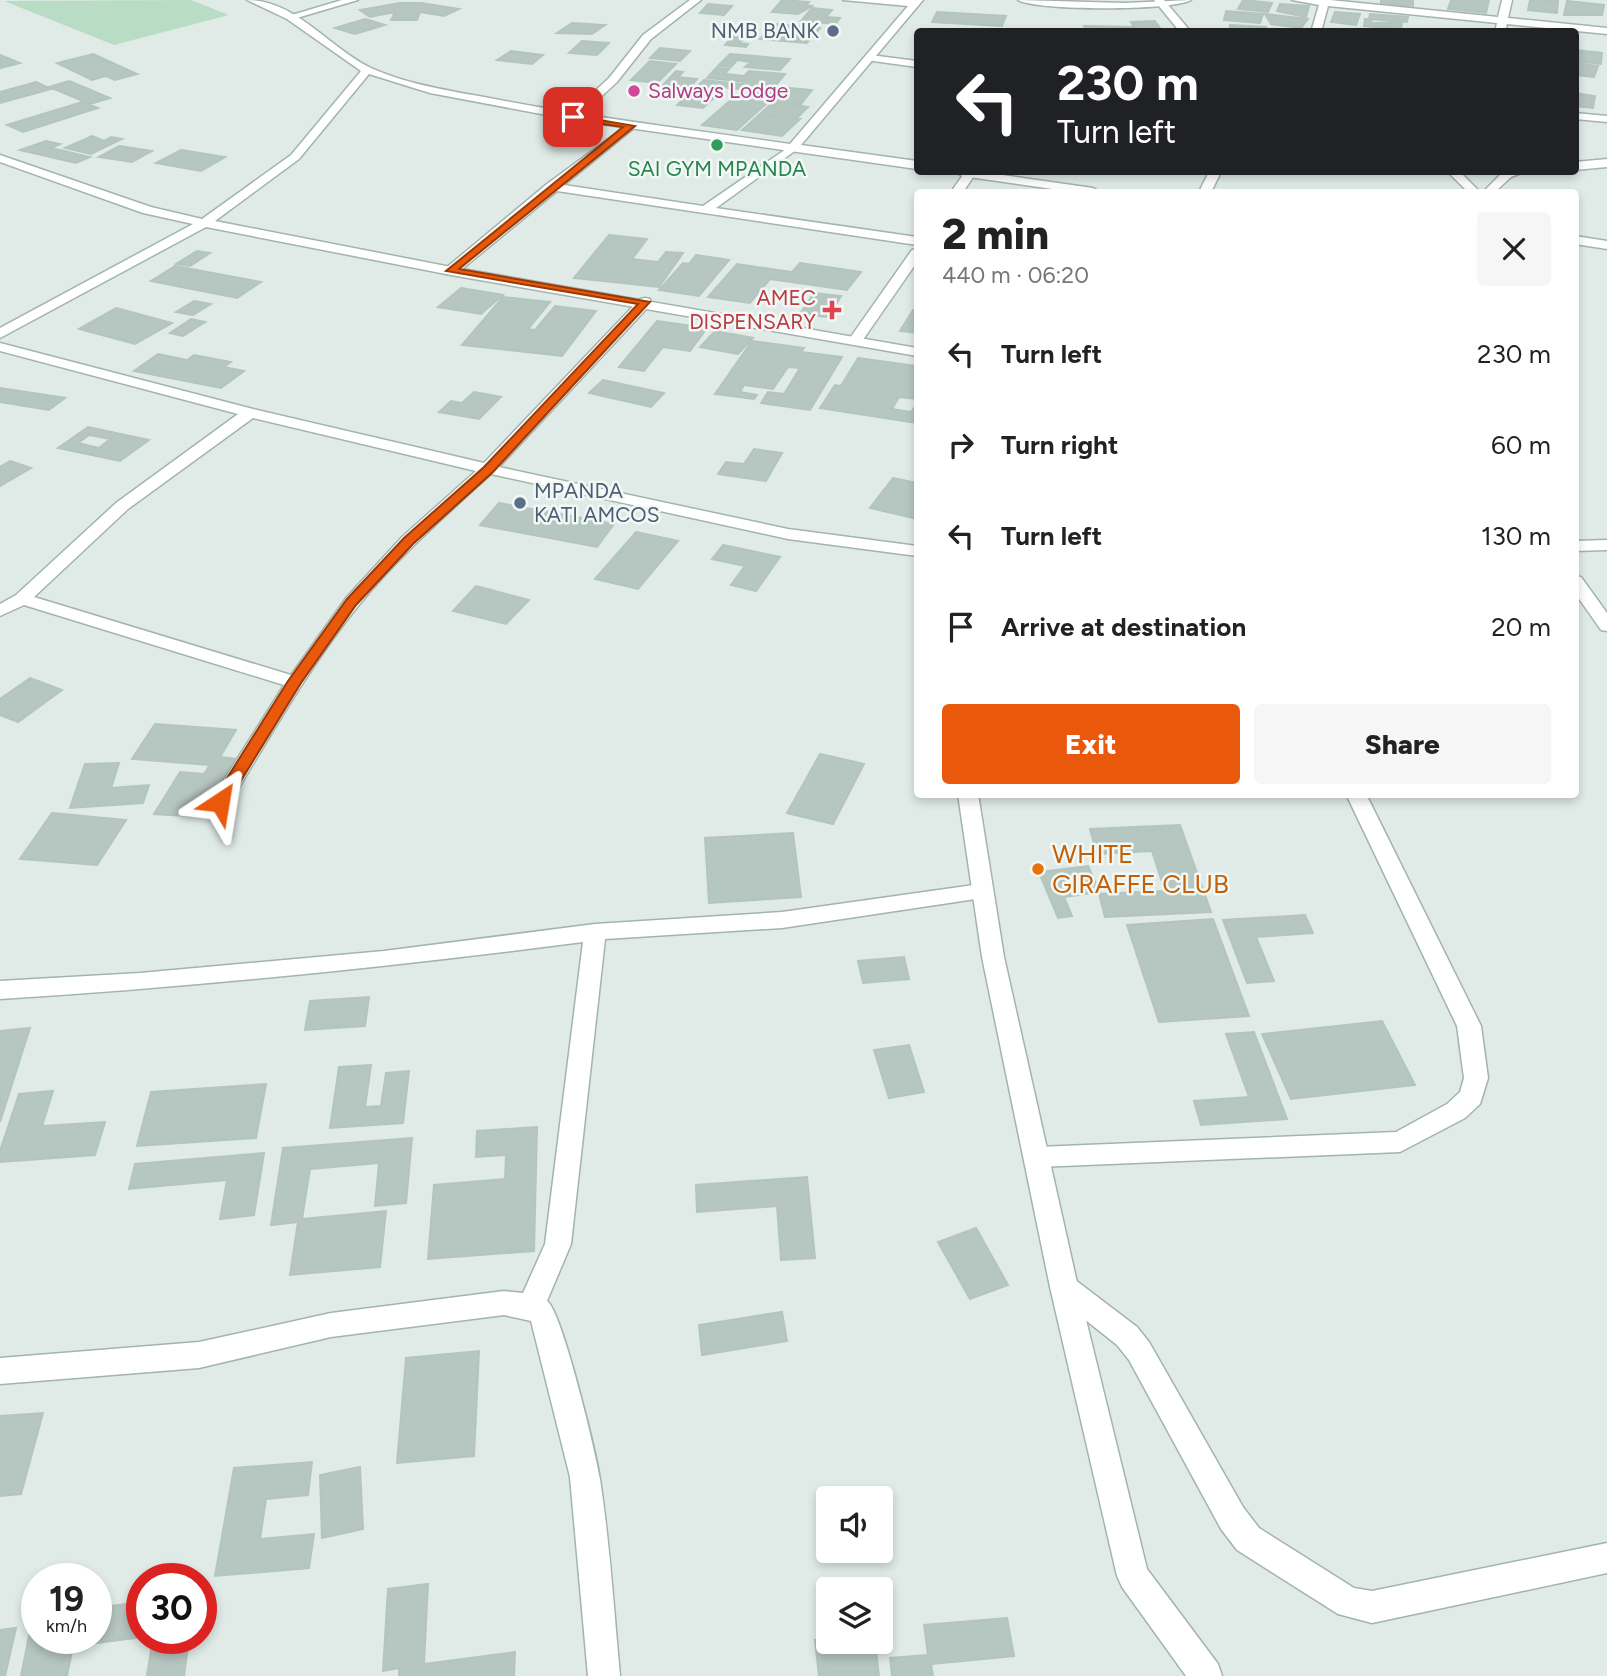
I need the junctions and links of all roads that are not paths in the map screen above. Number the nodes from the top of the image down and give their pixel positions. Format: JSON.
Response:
{"nodes":[{"id":1,"x":252,"y":0,"type":"edge"},
{"id":2,"x":352,"y":0,"type":"edge"},
{"id":3,"x":696,"y":0,"type":"edge"},
{"id":4,"x":848,"y":0,"type":"edge"},
{"id":5,"x":1023,"y":0,"type":"edge"},
{"id":6,"x":1186,"y":0,"type":"edge"},
{"id":7,"x":1297,"y":0,"type":"edge"},
{"id":8,"x":1507,"y":0,"type":"edge"},
{"id":9,"x":1325,"y":1,"type":"edge"},
{"id":10,"x":916,"y":2,"type":"edge"},
{"id":11,"x":1161,"y":2,"type":"edge"},
{"id":12,"x":290,"y":17,"type":"junction"},
{"id":13,"x":1503,"y":20,"type":"junction"},
{"id":14,"x":1183,"y":28,"type":"edge"},
{"id":15,"x":1317,"y":28,"type":"edge"},
{"id":16,"x":1501,"y":28,"type":"edge"},
{"id":17,"x":1579,"y":28,"type":"edge"},
{"id":18,"x":1579,"y":28,"type":"edge"},
{"id":19,"x":1607,"y":31,"type":"edge"},
{"id":20,"x":870,"y":58,"type":"junction"},
{"id":21,"x":914,"y":64,"type":"edge"},
{"id":22,"x":367,"y":70,"type":"junction"},
{"id":23,"x":410,"y":84,"type":"junction"},
{"id":24,"x":350,"y":90,"type":"junction"},
{"id":25,"x":1579,"y":116,"type":"edge"},
{"id":26,"x":573,"y":117,"type":"junction"},
{"id":27,"x":1607,"y":119,"type":"edge"},
{"id":28,"x":630,"y":126,"type":"junction"},
{"id":29,"x":792,"y":148,"type":"junction"},
{"id":30,"x":0,"y":158,"type":"edge"},
{"id":31,"x":1607,"y":163,"type":"edge"},
{"id":32,"x":914,"y":165,"type":"edge"},
{"id":33,"x":1579,"y":166,"type":"edge"},
{"id":34,"x":985,"y":175,"type":"edge"},
{"id":35,"x":1457,"y":175,"type":"edge"},
{"id":36,"x":1506,"y":175,"type":"edge"},
{"id":37,"x":551,"y":187,"type":"junction"},
{"id":38,"x":1074,"y":189,"type":"edge"},
{"id":39,"x":1471,"y":189,"type":"edge"},
{"id":40,"x":1492,"y":189,"type":"edge"},
{"id":41,"x":708,"y":208,"type":"junction"},
{"id":42,"x":204,"y":223,"type":"junction"},
{"id":43,"x":914,"y":241,"type":"edge"},
{"id":44,"x":1579,"y":241,"type":"edge"},
{"id":45,"x":1607,"y":245,"type":"edge"},
{"id":46,"x":914,"y":257,"type":"edge"},
{"id":47,"x":451,"y":271,"type":"junction"},
{"id":48,"x":645,"y":302,"type":"junction"},
{"id":49,"x":0,"y":334,"type":"edge"},
{"id":50,"x":856,"y":341,"type":"junction"},
{"id":51,"x":0,"y":347,"type":"edge"},
{"id":52,"x":914,"y":351,"type":"edge"},
{"id":53,"x":250,"y":414,"type":"junction"},
{"id":54,"x":488,"y":469,"type":"junction"},
{"id":55,"x":1607,"y":545,"type":"edge"},
{"id":56,"x":1579,"y":546,"type":"edge"},
{"id":57,"x":914,"y":551,"type":"edge"},
{"id":58,"x":1579,"y":587,"type":"edge"},
{"id":59,"x":22,"y":599,"type":"junction"},
{"id":60,"x":0,"y":611,"type":"edge"},
{"id":61,"x":1607,"y":626,"type":"edge"},
{"id":62,"x":295,"y":681,"type":"junction"},
{"id":63,"x":969,"y":798,"type":"edge"},
{"id":64,"x":1358,"y":798,"type":"edge"},
{"id":65,"x":220,"y":802,"type":"dead end"},
{"id":66,"x":981,"y":892,"type":"junction"},
{"id":67,"x":595,"y":932,"type":"junction"},
{"id":68,"x":0,"y":990,"type":"edge"},
{"id":69,"x":1038,"y":1157,"type":"junction"},
{"id":70,"x":1063,"y":1287,"type":"junction"},
{"id":71,"x":531,"y":1306,"type":"junction"},
{"id":72,"x":0,"y":1371,"type":"edge"},
{"id":73,"x":1607,"y":1559,"type":"edge"},
{"id":74,"x":604,"y":1676,"type":"edge"},
{"id":75,"x":1206,"y":1676,"type":"edge"}],
"edges":[{"from":1,"to":12,"type":"street"},
{"from":2,"to":12,"type":"street"},
{"from":3,"to":26,"type":"street"},
{"from":4,"to":10,"type":"street"},
{"from":5,"to":11,"type":"street"},
{"from":6,"to":11,"type":"street"},
{"from":7,"to":9,"type":"street"},
{"from":8,"to":13,"type":"street"},
{"from":9,"to":13,"type":"street"},
{"from":9,"to":15,"type":"street"},
{"from":10,"to":20,"type":"street"},
{"from":11,"to":14,"type":"street"},
{"from":12,"to":22,"type":"street"},
{"from":13,"to":16,"type":"street"},
{"from":13,"to":17,"type":"street"},
{"from":18,"to":19,"type":"street"},
{"from":20,"to":21,"type":"street"},
{"from":20,"to":29,"type":"street"},
{"from":22,"to":23,"type":"street"},
{"from":22,"to":24,"type":"street"},
{"from":23,"to":24,"type":"street"},
{"from":23,"to":26,"type":"street"},
{"from":24,"to":42,"type":"street"},
{"from":25,"to":27,"type":"street"},
{"from":26,"to":28,"type":"street"},
{"from":28,"to":29,"type":"street"},
{"from":28,"to":37,"type":"street"},
{"from":29,"to":32,"type":"street"},
{"from":29,"to":41,"type":"street"},
{"from":30,"to":42,"type":"street"},
{"from":31,"to":33,"type":"street"},
{"from":34,"to":38,"type":"street"},
{"from":35,"to":39,"type":"street"},
{"from":36,"to":40,"type":"street"},
{"from":37,"to":41,"type":"street"},
{"from":37,"to":47,"type":"street"},
{"from":41,"to":43,"type":"street"},
{"from":42,"to":47,"type":"street"},
{"from":42,"to":49,"type":"street"},
{"from":44,"to":45,"type":"street"},
{"from":46,"to":50,"type":"street"},
{"from":47,"to":48,"type":"street"},
{"from":48,"to":50,"type":"street"},
{"from":48,"to":54,"type":"street"},
{"from":50,"to":52,"type":"street"},
{"from":51,"to":53,"type":"street"},
{"from":53,"to":54,"type":"street"},
{"from":53,"to":59,"type":"street"},
{"from":54,"to":57,"type":"street"},
{"from":54,"to":62,"type":"street"},
{"from":55,"to":56,"type":"street"},
{"from":58,"to":61,"type":"street"},
{"from":59,"to":60,"type":"street"},
{"from":59,"to":62,"type":"street"},
{"from":62,"to":65,"type":"street"},
{"from":63,"to":66,"type":"street"},
{"from":64,"to":69,"type":"street"},
{"from":66,"to":67,"type":"street"},
{"from":66,"to":69,"type":"street"},
{"from":67,"to":68,"type":"street"},
{"from":67,"to":71,"type":"street"},
{"from":69,"to":70,"type":"street"},
{"from":70,"to":73,"type":"street"},
{"from":70,"to":75,"type":"street"},
{"from":71,"to":72,"type":"street"},
{"from":71,"to":74,"type":"street"}]}
